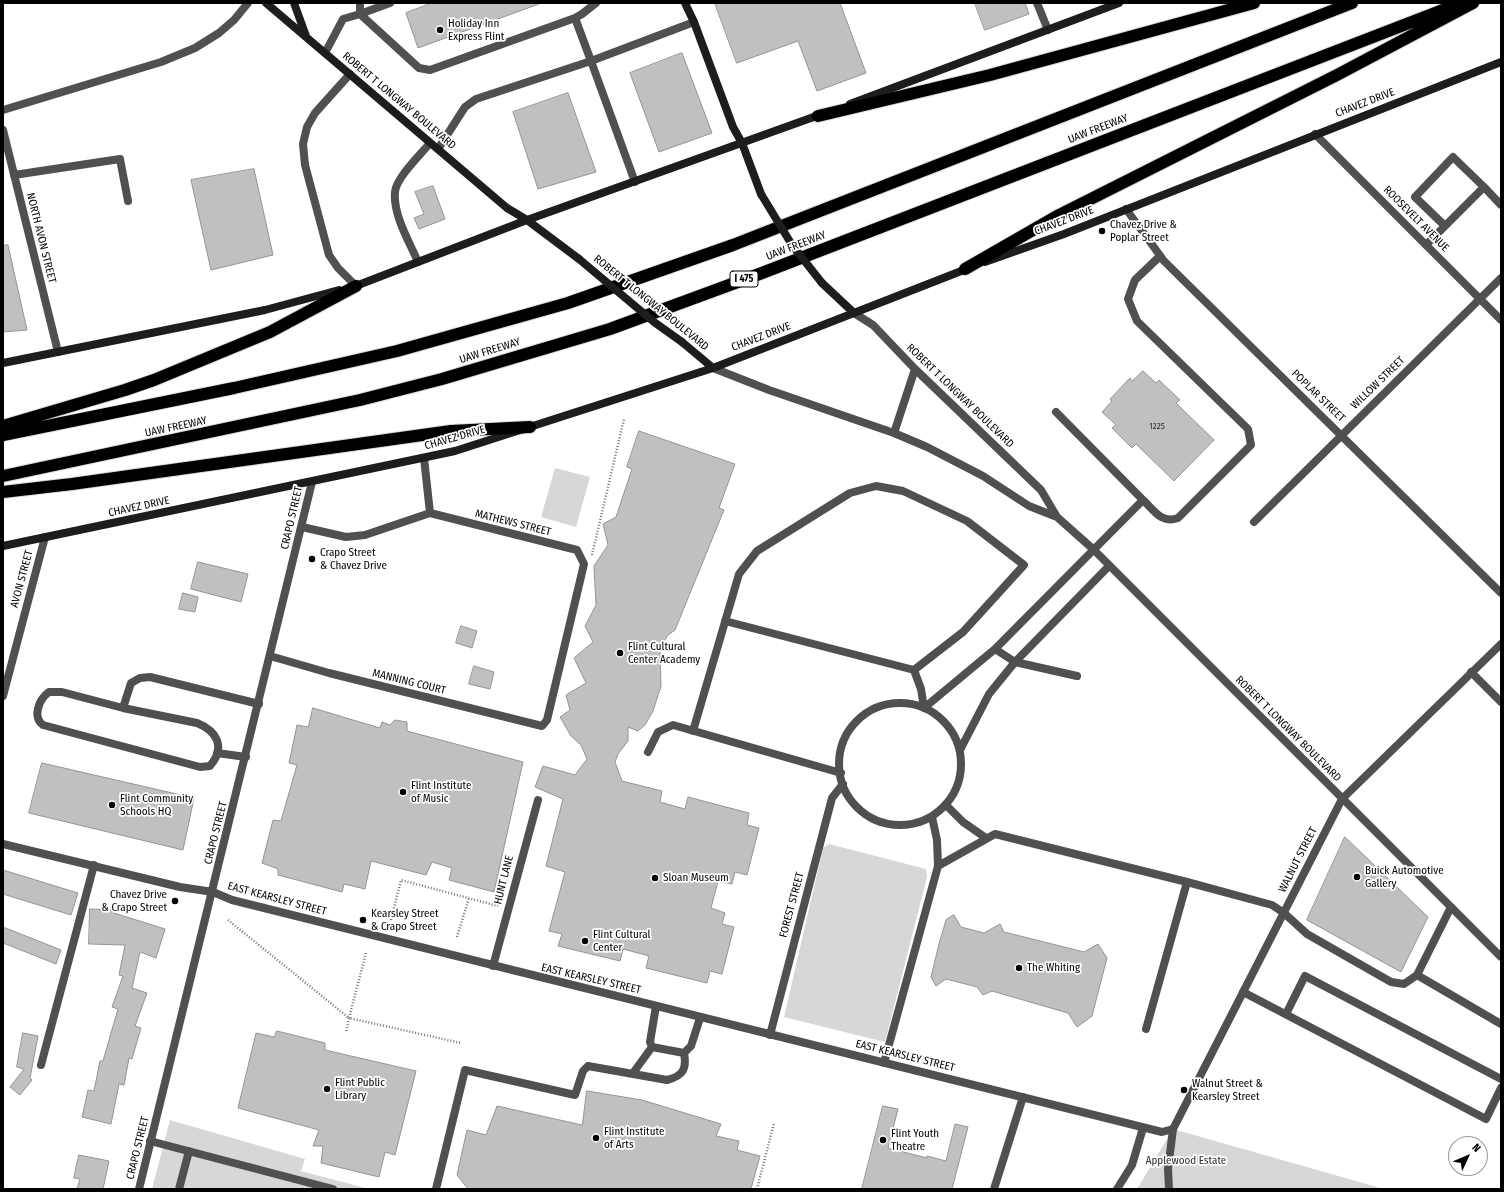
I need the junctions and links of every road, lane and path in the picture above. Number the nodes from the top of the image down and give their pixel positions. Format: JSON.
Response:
{"nodes":[{"id":1,"x":248,"y":3,"type":"edge"},
{"id":2,"x":266,"y":3,"type":"edge"},
{"id":3,"x":294,"y":3,"type":"edge"},
{"id":4,"x":360,"y":3,"type":"edge"},
{"id":5,"x":390,"y":3,"type":"edge"},
{"id":6,"x":596,"y":3,"type":"edge"},
{"id":7,"x":685,"y":3,"type":"edge"},
{"id":8,"x":1037,"y":3,"type":"edge"},
{"id":9,"x":1119,"y":3,"type":"edge"},
{"id":10,"x":1254,"y":3,"type":"edge"},
{"id":11,"x":1352,"y":3,"type":"edge"},
{"id":12,"x":1461,"y":3,"type":"edge"},
{"id":13,"x":1473,"y":3,"type":"edge"},
{"id":14,"x":360,"y":14,"type":"junction"},
{"id":15,"x":575,"y":18,"type":"junction"},
{"id":16,"x":694,"y":22,"type":"junction"},
{"id":17,"x":1048,"y":30,"type":"junction"},
{"id":18,"x":307,"y":38,"type":"junction"},
{"id":19,"x":325,"y":53,"type":"junction"},
{"id":20,"x":591,"y":61,"type":"junction"},
{"id":21,"x":1501,"y":62,"type":"edge"},
{"id":22,"x":350,"y":74,"type":"junction"},
{"id":23,"x":3,"y":110,"type":"edge"},
{"id":24,"x":818,"y":116,"type":"junction"},
{"id":25,"x":3,"y":130,"type":"edge"},
{"id":26,"x":1315,"y":134,"type":"junction"},
{"id":27,"x":430,"y":142,"type":"junction"},
{"id":28,"x":742,"y":142,"type":"junction"},
{"id":29,"x":438,"y":149,"type":"junction"},
{"id":30,"x":14,"y":175,"type":"junction"},
{"id":31,"x":635,"y":182,"type":"junction"},
{"id":32,"x":1484,"y":187,"type":"junction"},
{"id":33,"x":128,"y":201,"type":"dead end"},
{"id":34,"x":1501,"y":205,"type":"edge"},
{"id":35,"x":1126,"y":209,"type":"junction"},
{"id":36,"x":527,"y":220,"type":"junction"},
{"id":37,"x":1445,"y":226,"type":"junction"},
{"id":38,"x":1426,"y":245,"type":"junction"},
{"id":39,"x":1160,"y":256,"type":"junction"},
{"id":40,"x":418,"y":262,"type":"junction"},
{"id":41,"x":965,"y":269,"type":"junction"},
{"id":42,"x":1501,"y":278,"type":"edge"},
{"id":43,"x":356,"y":286,"type":"junction"},
{"id":44,"x":1480,"y":299,"type":"junction"},
{"id":45,"x":854,"y":313,"type":"junction"},
{"id":46,"x":1501,"y":320,"type":"edge"},
{"id":47,"x":58,"y":352,"type":"junction"},
{"id":48,"x":3,"y":363,"type":"edge"},
{"id":49,"x":713,"y":368,"type":"junction"},
{"id":50,"x":915,"y":369,"type":"junction"},
{"id":51,"x":1056,"y":412,"type":"dead end"},
{"id":52,"x":624,"y":419,"type":"dead end"},
{"id":53,"x":3,"y":426,"type":"edge"},
{"id":54,"x":530,"y":427,"type":"junction"},
{"id":55,"x":894,"y":433,"type":"junction"},
{"id":56,"x":3,"y":435,"type":"edge"},
{"id":57,"x":1341,"y":435,"type":"junction"},
{"id":58,"x":424,"y":458,"type":"junction"},
{"id":59,"x":3,"y":476,"type":"edge"},
{"id":60,"x":312,"y":482,"type":"junction"},
{"id":61,"x":3,"y":492,"type":"edge"},
{"id":62,"x":1143,"y":500,"type":"junction"},
{"id":63,"x":430,"y":513,"type":"junction"},
{"id":64,"x":1057,"y":517,"type":"junction"},
{"id":65,"x":1254,"y":522,"type":"dead end"},
{"id":66,"x":302,"y":527,"type":"junction"},
{"id":67,"x":45,"y":537,"type":"junction"},
{"id":68,"x":3,"y":546,"type":"edge"},
{"id":69,"x":1093,"y":549,"type":"junction"},
{"id":70,"x":588,"y":562,"type":"junction"},
{"id":71,"x":1109,"y":566,"type":"junction"},
{"id":72,"x":1501,"y":593,"type":"edge"},
{"id":73,"x":725,"y":621,"type":"junction"},
{"id":74,"x":1501,"y":644,"type":"edge"},
{"id":75,"x":995,"y":649,"type":"junction"},
{"id":76,"x":270,"y":656,"type":"junction"},
{"id":77,"x":1015,"y":662,"type":"junction"},
{"id":78,"x":914,"y":670,"type":"junction"},
{"id":79,"x":1471,"y":672,"type":"junction"},
{"id":80,"x":1077,"y":676,"type":"dead end"},
{"id":81,"x":3,"y":696,"type":"edge"},
{"id":82,"x":1501,"y":702,"type":"edge"},
{"id":83,"x":259,"y":704,"type":"junction"},
{"id":84,"x":123,"y":708,"type":"junction"},
{"id":85,"x":924,"y":708,"type":"junction"},
{"id":86,"x":693,"y":730,"type":"junction"},
{"id":87,"x":960,"y":750,"type":"junction"},
{"id":88,"x":648,"y":752,"type":"dead end"},
{"id":89,"x":217,"y":754,"type":"junction"},
{"id":90,"x":246,"y":757,"type":"junction"},
{"id":91,"x":841,"y":773,"type":"junction"},
{"id":92,"x":843,"y":784,"type":"junction"},
{"id":93,"x":1342,"y":799,"type":"junction"},
{"id":94,"x":538,"y":800,"type":"dead end"},
{"id":95,"x":946,"y":805,"type":"junction"},
{"id":96,"x":932,"y":817,"type":"junction"},
{"id":97,"x":986,"y":838,"type":"junction"},
{"id":98,"x":3,"y":844,"type":"edge"},
{"id":99,"x":94,"y":865,"type":"junction"},
{"id":100,"x":938,"y":866,"type":"junction"},
{"id":101,"x":1187,"y":882,"type":"junction"},
{"id":102,"x":213,"y":892,"type":"junction"},
{"id":103,"x":469,"y":898,"type":"junction"},
{"id":104,"x":499,"y":906,"type":"dead end"},
{"id":105,"x":1450,"y":907,"type":"junction"},
{"id":106,"x":1284,"y":913,"type":"junction"},
{"id":107,"x":228,"y":920,"type":"dead end"},
{"id":108,"x":391,"y":920,"type":"dead end"},
{"id":109,"x":457,"y":937,"type":"dead end"},
{"id":110,"x":366,"y":953,"type":"dead end"},
{"id":111,"x":1501,"y":957,"type":"edge"},
{"id":112,"x":492,"y":966,"type":"junction"},
{"id":113,"x":1417,"y":976,"type":"junction"},
{"id":114,"x":1244,"y":992,"type":"junction"},
{"id":115,"x":656,"y":1006,"type":"junction"},
{"id":116,"x":1286,"y":1014,"type":"junction"},
{"id":117,"x":349,"y":1018,"type":"junction"},
{"id":118,"x":700,"y":1018,"type":"junction"},
{"id":119,"x":1501,"y":1024,"type":"edge"},
{"id":120,"x":1146,"y":1029,"type":"dead end"},
{"id":121,"x":346,"y":1032,"type":"dead end"},
{"id":122,"x":770,"y":1035,"type":"junction"},
{"id":123,"x":461,"y":1043,"type":"dead end"},
{"id":124,"x":652,"y":1048,"type":"junction"},
{"id":125,"x":684,"y":1053,"type":"junction"},
{"id":126,"x":884,"y":1062,"type":"junction"},
{"id":127,"x":41,"y":1065,"type":"dead end"},
{"id":128,"x":632,"y":1073,"type":"junction"},
{"id":129,"x":1501,"y":1079,"type":"edge"},
{"id":130,"x":1501,"y":1088,"type":"edge"},
{"id":131,"x":1023,"y":1097,"type":"junction"},
{"id":132,"x":774,"y":1123,"type":"dead end"},
{"id":133,"x":1143,"y":1128,"type":"junction"},
{"id":134,"x":1173,"y":1129,"type":"junction"},
{"id":135,"x":150,"y":1141,"type":"junction"},
{"id":136,"x":189,"y":1151,"type":"junction"},
{"id":137,"x":139,"y":1189,"type":"edge"},
{"id":138,"x":179,"y":1189,"type":"edge"},
{"id":139,"x":333,"y":1189,"type":"edge"},
{"id":140,"x":436,"y":1189,"type":"edge"},
{"id":141,"x":757,"y":1189,"type":"edge"},
{"id":142,"x":994,"y":1189,"type":"edge"},
{"id":143,"x":1117,"y":1189,"type":"edge"},
{"id":144,"x":1169,"y":1189,"type":"edge"}],
"edges":[{"from":1,"to":23,"type":"street"},
{"from":2,"to":18,"type":"main road","name":"ROBERT T LONGWAY BOULEVARD"},
{"from":3,"to":18,"type":"main road"},
{"from":4,"to":14,"type":"street"},
{"from":5,"to":14,"type":"street"},
{"from":6,"to":15,"type":"street"},
{"from":7,"to":16,"type":"main road","name":"ROBERT T LONGWAY BOULEVARD"},
{"from":8,"to":17,"type":"street"},
{"from":9,"to":17,"type":"main road"},
{"from":10,"to":24,"type":"highway"},
{"from":11,"to":56,"type":"highway"},
{"from":12,"to":59,"type":"highway","name":"UAW FREEWAY","number":"I 475"},
{"from":13,"to":41,"type":"highway"},
{"from":14,"to":15,"type":"street"},
{"from":14,"to":19,"type":"street"},
{"from":15,"to":20,"type":"street"},
{"from":16,"to":20,"type":"street"},
{"from":16,"to":28,"type":"main road","name":"ROBERT T LONGWAY BOULEVARD"},
{"from":17,"to":24,"type":"main road"},
{"from":18,"to":19,"type":"main road","name":"ROBERT T LONGWAY BOULEVARD"},
{"from":19,"to":22,"type":"main road","name":"ROBERT T LONGWAY BOULEVARD"},
{"from":20,"to":29,"type":"street"},
{"from":20,"to":31,"type":"street"},
{"from":21,"to":26,"type":"main road","name":"CHAVEZ DRIVE"},
{"from":22,"to":27,"type":"main road","name":"ROBERT T LONGWAY BOULEVARD"},
{"from":22,"to":43,"type":"street"},
{"from":24,"to":28,"type":"main road"},
{"from":25,"to":30,"type":"street","name":"NORTH AVON STREET"},
{"from":26,"to":35,"type":"main road","name":"CHAVEZ DRIVE"},
{"from":26,"to":38,"type":"street","name":"ROOSEVELT AVENUE"},
{"from":27,"to":29,"type":"main road","name":"ROBERT T LONGWAY BOULEVARD"},
{"from":27,"to":40,"type":"street"},
{"from":28,"to":31,"type":"main road"},
{"from":28,"to":45,"type":"main road","name":"ROBERT T LONGWAY BOULEVARD","bridge":true},
{"from":29,"to":36,"type":"main road","name":"ROBERT T LONGWAY BOULEVARD"},
{"from":30,"to":33,"type":"street"},
{"from":30,"to":47,"type":"street","name":"NORTH AVON STREET"},
{"from":31,"to":36,"type":"main road"},
{"from":32,"to":34,"type":"street"},
{"from":32,"to":37,"type":"street"},
{"from":32,"to":37,"type":"street"},
{"from":35,"to":39,"type":"street","name":"POPLAR STREET"},
{"from":35,"to":41,"type":"main road","name":"CHAVEZ DRIVE"},
{"from":36,"to":40,"type":"main road"},
{"from":36,"to":49,"type":"main road","name":"ROBERT T LONGWAY BOULEVARD","bridge":true},
{"from":37,"to":38,"type":"street"},
{"from":38,"to":44,"type":"street","name":"ROOSEVELT AVENUE"},
{"from":39,"to":57,"type":"street","name":"POPLAR STREET"},
{"from":39,"to":62,"type":"street"},
{"from":40,"to":43,"type":"main road"},
{"from":41,"to":45,"type":"main road","name":"CHAVEZ DRIVE"},
{"from":42,"to":44,"type":"street","name":"WILLOW STREET"},
{"from":43,"to":47,"type":"main road"},
{"from":43,"to":53,"type":"highway"},
{"from":44,"to":46,"type":"street","name":"ROOSEVELT AVENUE"},
{"from":44,"to":57,"type":"street","name":"WILLOW STREET"},
{"from":45,"to":49,"type":"main road","name":"CHAVEZ DRIVE"},
{"from":45,"to":50,"type":"street","name":"ROBERT T LONGWAY BOULEVARD"},
{"from":47,"to":48,"type":"main road"},
{"from":49,"to":54,"type":"main road","name":"CHAVEZ DRIVE"},
{"from":49,"to":55,"type":"street","name":"ROBERT T LONGWAY BOULEVARD"},
{"from":50,"to":55,"type":"street"},
{"from":50,"to":64,"type":"street","name":"ROBERT T LONGWAY BOULEVARD"},
{"from":51,"to":62,"type":"street"},
{"from":52,"to":70,"type":"path"},
{"from":54,"to":58,"type":"main road","name":"CHAVEZ DRIVE"},
{"from":54,"to":61,"type":"highway"},
{"from":55,"to":64,"type":"street","name":"ROBERT T LONGWAY BOULEVARD"},
{"from":57,"to":65,"type":"street","name":"WILLOW STREET"},
{"from":57,"to":72,"type":"street","name":"POPLAR STREET"},
{"from":58,"to":60,"type":"main road","name":"CHAVEZ DRIVE"},
{"from":58,"to":63,"type":"street"},
{"from":60,"to":66,"type":"street","name":"CRAPO STREET"},
{"from":60,"to":67,"type":"main road","name":"CHAVEZ DRIVE"},
{"from":62,"to":69,"type":"street"},
{"from":63,"to":66,"type":"street"},
{"from":63,"to":70,"type":"street","name":"MATHEWS STREET"},
{"from":64,"to":69,"type":"street","name":"ROBERT T LONGWAY BOULEVARD"},
{"from":66,"to":76,"type":"street","name":"CRAPO STREET"},
{"from":67,"to":68,"type":"main road","name":"CHAVEZ DRIVE"},
{"from":67,"to":81,"type":"street","name":"AVON STREET"},
{"from":69,"to":71,"type":"street","name":"ROBERT T LONGWAY BOULEVARD"},
{"from":69,"to":75,"type":"street"},
{"from":70,"to":76,"type":"street","name":"MANNING COURT"},
{"from":71,"to":77,"type":"street"},
{"from":71,"to":93,"type":"street","name":"ROBERT T LONGWAY BOULEVARD"},
{"from":73,"to":78,"type":"street"},
{"from":73,"to":78,"type":"street"},
{"from":73,"to":86,"type":"street"},
{"from":74,"to":79,"type":"street","name":"WALNUT STREET"},
{"from":75,"to":77,"type":"street"},
{"from":75,"to":85,"type":"street"},
{"from":76,"to":83,"type":"street","name":"CRAPO STREET"},
{"from":77,"to":80,"type":"street"},
{"from":77,"to":87,"type":"street"},
{"from":78,"to":85,"type":"street"},
{"from":79,"to":82,"type":"street"},
{"from":79,"to":93,"type":"street","name":"WALNUT STREET"},
{"from":83,"to":84,"type":"street"},
{"from":83,"to":90,"type":"street","name":"CRAPO STREET"},
{"from":84,"to":89,"type":"street"},
{"from":84,"to":89,"type":"street"},
{"from":85,"to":87,"type":"street"},
{"from":85,"to":91,"type":"street"},
{"from":86,"to":88,"type":"street"},
{"from":86,"to":91,"type":"street"},
{"from":87,"to":95,"type":"street"},
{"from":89,"to":90,"type":"street"},
{"from":90,"to":102,"type":"street","name":"CRAPO STREET"},
{"from":91,"to":92,"type":"street"},
{"from":92,"to":96,"type":"street"},
{"from":92,"to":122,"type":"street","name":"FOREST STREET"},
{"from":93,"to":105,"type":"street","name":"ROBERT T LONGWAY BOULEVARD"},
{"from":93,"to":106,"type":"street","name":"WALNUT STREET"},
{"from":94,"to":112,"type":"street","name":"HUNT LANE"},
{"from":95,"to":96,"type":"street"},
{"from":95,"to":97,"type":"street"},
{"from":96,"to":100,"type":"street"},
{"from":97,"to":100,"type":"street"},
{"from":97,"to":101,"type":"street"},
{"from":98,"to":99,"type":"street","name":"EAST KEARSLEY STREET"},
{"from":99,"to":102,"type":"street","name":"EAST KEARSLEY STREET"},
{"from":99,"to":127,"type":"street"},
{"from":100,"to":126,"type":"street"},
{"from":101,"to":106,"type":"street"},
{"from":101,"to":120,"type":"street"},
{"from":102,"to":112,"type":"street","name":"EAST KEARSLEY STREET"},
{"from":102,"to":135,"type":"street","name":"CRAPO STREET"},
{"from":103,"to":104,"type":"path"},
{"from":103,"to":108,"type":"path"},
{"from":103,"to":109,"type":"path"},
{"from":105,"to":111,"type":"street","name":"ROBERT T LONGWAY BOULEVARD"},
{"from":105,"to":113,"type":"street"},
{"from":106,"to":113,"type":"street"},
{"from":106,"to":114,"type":"street","name":"WALNUT STREET"},
{"from":107,"to":117,"type":"path"},
{"from":110,"to":117,"type":"path"},
{"from":112,"to":115,"type":"street","name":"EAST KEARSLEY STREET"},
{"from":113,"to":119,"type":"street"},
{"from":114,"to":116,"type":"street"},
{"from":114,"to":134,"type":"street","name":"WALNUT STREET"},
{"from":115,"to":118,"type":"street","name":"EAST KEARSLEY STREET"},
{"from":115,"to":124,"type":"street"},
{"from":116,"to":129,"type":"street"},
{"from":116,"to":130,"type":"street"},
{"from":117,"to":121,"type":"path"},
{"from":117,"to":123,"type":"path"},
{"from":118,"to":122,"type":"street","name":"EAST KEARSLEY STREET"},
{"from":118,"to":125,"type":"street"},
{"from":122,"to":126,"type":"street","name":"EAST KEARSLEY STREET"},
{"from":124,"to":125,"type":"street"},
{"from":124,"to":128,"type":"street"},
{"from":125,"to":128,"type":"street"},
{"from":126,"to":131,"type":"street","name":"EAST KEARSLEY STREET"},
{"from":128,"to":140,"type":"street"},
{"from":131,"to":133,"type":"street","name":"EAST KEARSLEY STREET"},
{"from":131,"to":142,"type":"street"},
{"from":132,"to":141,"type":"path"},
{"from":133,"to":134,"type":"street","name":"EAST KEARSLEY STREET"},
{"from":133,"to":143,"type":"street"},
{"from":134,"to":144,"type":"street"},
{"from":135,"to":136,"type":"street"},
{"from":135,"to":137,"type":"street","name":"CRAPO STREET"},
{"from":136,"to":138,"type":"street"},
{"from":136,"to":139,"type":"street"}]}
